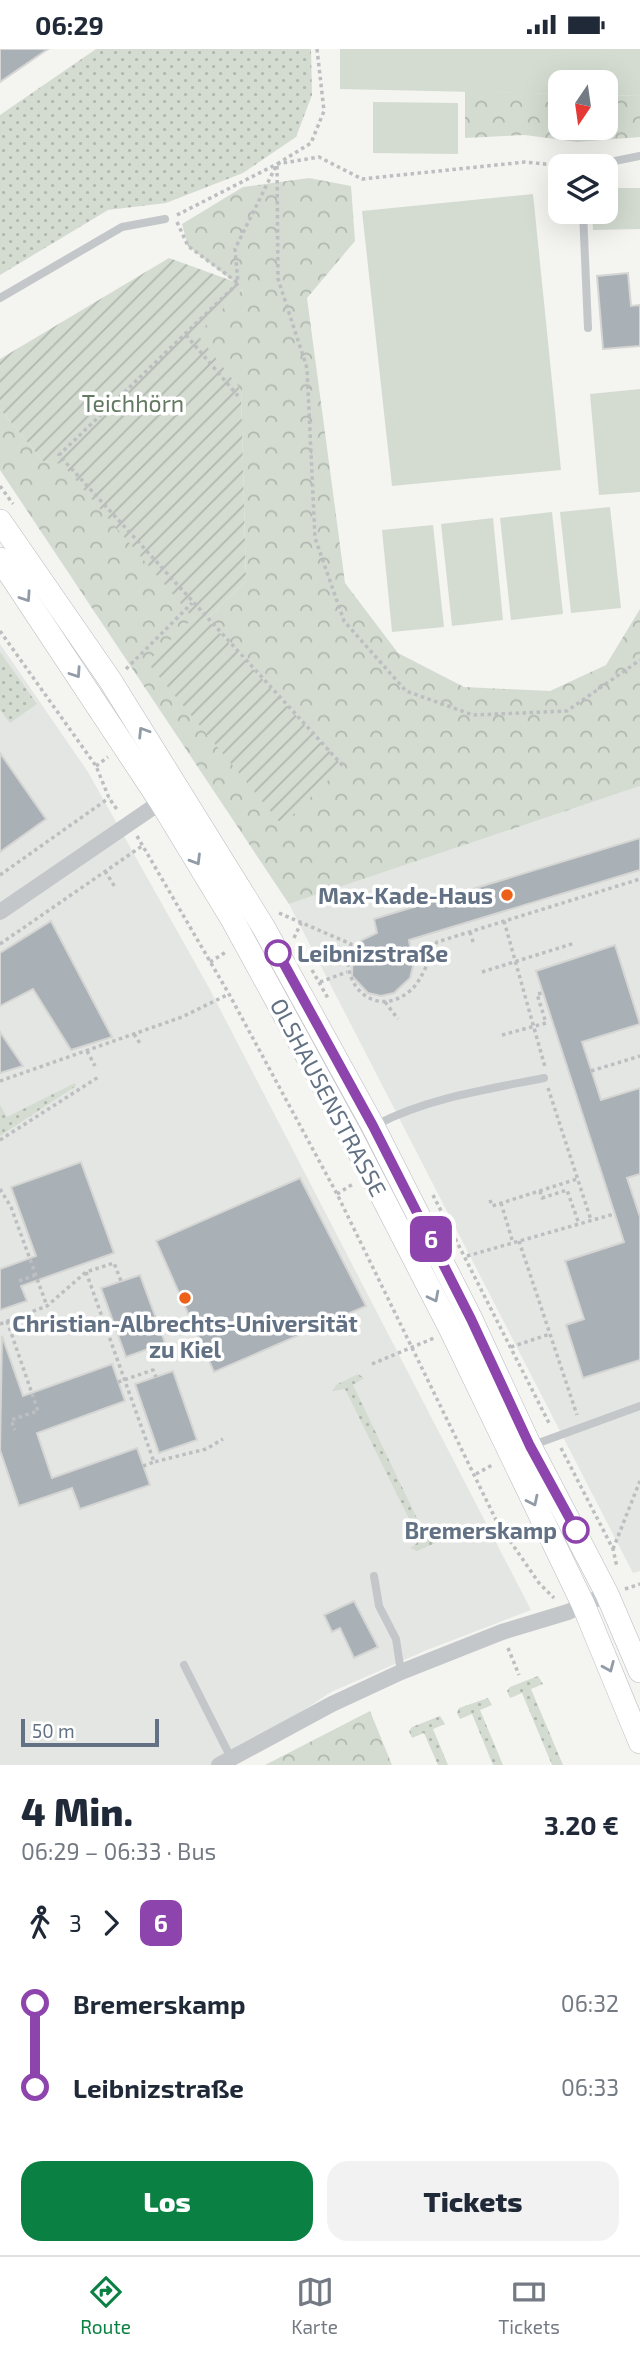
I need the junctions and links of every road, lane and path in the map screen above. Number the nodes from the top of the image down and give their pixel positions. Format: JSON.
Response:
{"nodes":[{"id":1,"x":317,"y":49,"type":"edge"},
{"id":2,"x":640,"y":156,"type":"edge"},
{"id":3,"x":618,"y":160,"type":"edge"},
{"id":4,"x":277,"y":164,"type":"junction"},
{"id":5,"x":548,"y":164,"type":"edge"},
{"id":6,"x":165,"y":219,"type":"dead end"},
{"id":7,"x":584,"y":224,"type":"edge"},
{"id":8,"x":238,"y":283,"type":"junction"},
{"id":9,"x":0,"y":298,"type":"edge"},
{"id":10,"x":589,"y":328,"type":"dead end"},
{"id":11,"x":186,"y":335,"type":"junction"},
{"id":12,"x":238,"y":396,"type":"dead end"},
{"id":13,"x":0,"y":521,"type":"edge"},
{"id":14,"x":0,"y":559,"type":"edge"},
{"id":15,"x":192,"y":603,"type":"junction"},
{"id":16,"x":0,"y":631,"type":"edge"},
{"id":17,"x":639,"y":663,"type":"edge"},
{"id":18,"x":110,"y":680,"type":"junction"},
{"id":19,"x":343,"y":766,"type":"dead end"},
{"id":20,"x":170,"y":796,"type":"junction"},
{"id":21,"x":109,"y":798,"type":"junction"},
{"id":22,"x":127,"y":824,"type":"junction"},
{"id":23,"x":142,"y":846,"type":"junction"},
{"id":24,"x":106,"y":871,"type":"junction"},
{"id":25,"x":0,"y":875,"type":"edge"},
{"id":26,"x":640,"y":879,"type":"edge"},
{"id":27,"x":115,"y":887,"type":"dead end"},
{"id":28,"x":0,"y":912,"type":"edge"},
{"id":29,"x":279,"y":913,"type":"dead end"},
{"id":30,"x":504,"y":921,"type":"junction"},
{"id":31,"x":301,"y":923,"type":"junction"},
{"id":32,"x":470,"y":932,"type":"junction"},
{"id":33,"x":294,"y":939,"type":"dead end"},
{"id":34,"x":575,"y":943,"type":"dead end"},
{"id":35,"x":0,"y":944,"type":"edge"},
{"id":36,"x":474,"y":945,"type":"dead end"},
{"id":37,"x":227,"y":952,"type":"dead end"},
{"id":38,"x":516,"y":961,"type":"junction"},
{"id":39,"x":210,"y":962,"type":"junction"},
{"id":40,"x":347,"y":972,"type":"junction"},
{"id":41,"x":482,"y":972,"type":"dead end"},
{"id":42,"x":320,"y":982,"type":"dead end"},
{"id":43,"x":543,"y":993,"type":"dead end"},
{"id":44,"x":229,"y":994,"type":"junction"},
{"id":45,"x":385,"y":1002,"type":"junction"},
{"id":46,"x":398,"y":1019,"type":"dead end"},
{"id":47,"x":534,"y":1027,"type":"junction"},
{"id":48,"x":134,"y":1034,"type":"junction"},
{"id":49,"x":502,"y":1035,"type":"dead end"},
{"id":50,"x":141,"y":1045,"type":"dead end"},
{"id":51,"x":87,"y":1051,"type":"junction"},
{"id":52,"x":640,"y":1056,"type":"edge"},
{"id":53,"x":95,"y":1066,"type":"dead end"},
{"id":54,"x":591,"y":1071,"type":"dead end"},
{"id":55,"x":100,"y":1076,"type":"dead end"},
{"id":56,"x":544,"y":1077,"type":"junction"},
{"id":57,"x":0,"y":1081,"type":"edge"},
{"id":58,"x":373,"y":1126,"type":"junction"},
{"id":59,"x":352,"y":1138,"type":"junction"},
{"id":60,"x":0,"y":1140,"type":"edge"},
{"id":61,"x":577,"y":1179,"type":"junction"},
{"id":62,"x":355,"y":1182,"type":"dead end"},
{"id":63,"x":0,"y":1189,"type":"edge"},
{"id":64,"x":540,"y":1191,"type":"junction"},
{"id":65,"x":337,"y":1193,"type":"junction"},
{"id":66,"x":490,"y":1200,"type":"dead end"},
{"id":67,"x":501,"y":1203,"type":"junction"},
{"id":68,"x":18,"y":1205,"type":"dead end"},
{"id":69,"x":11,"y":1207,"type":"junction"},
{"id":70,"x":614,"y":1214,"type":"dead end"},
{"id":71,"x":591,"y":1220,"type":"junction"},
{"id":72,"x":579,"y":1224,"type":"junction"},
{"id":73,"x":519,"y":1241,"type":"junction"},
{"id":74,"x":513,"y":1243,"type":"junction"},
{"id":75,"x":467,"y":1256,"type":"dead end"},
{"id":76,"x":86,"y":1272,"type":"junction"},
{"id":77,"x":35,"y":1275,"type":"junction"},
{"id":78,"x":19,"y":1281,"type":"dead end"},
{"id":79,"x":121,"y":1281,"type":"dead end"},
{"id":80,"x":47,"y":1306,"type":"junction"},
{"id":81,"x":7,"y":1321,"type":"junction"},
{"id":82,"x":0,"y":1324,"type":"edge"},
{"id":83,"x":550,"y":1334,"type":"junction"},
{"id":84,"x":433,"y":1338,"type":"dead end"},
{"id":85,"x":414,"y":1347,"type":"junction"},
{"id":86,"x":511,"y":1347,"type":"dead end"},
{"id":87,"x":372,"y":1364,"type":"dead end"},
{"id":88,"x":156,"y":1377,"type":"dead end"},
{"id":89,"x":125,"y":1380,"type":"junction"},
{"id":90,"x":118,"y":1382,"type":"dead end"},
{"id":91,"x":640,"y":1406,"type":"edge"},
{"id":92,"x":581,"y":1426,"type":"junction"},
{"id":93,"x":15,"y":1430,"type":"dead end"},
{"id":94,"x":555,"y":1435,"type":"junction"},
{"id":95,"x":223,"y":1439,"type":"dead end"},
{"id":96,"x":530,"y":1446,"type":"junction"},
{"id":97,"x":154,"y":1462,"type":"junction"},
{"id":98,"x":497,"y":1463,"type":"dead end"},
{"id":99,"x":144,"y":1466,"type":"dead end"},
{"id":100,"x":475,"y":1474,"type":"junction"},
{"id":101,"x":640,"y":1481,"type":"edge"},
{"id":102,"x":613,"y":1549,"type":"junction"},
{"id":103,"x":618,"y":1570,"type":"dead end"},
{"id":104,"x":374,"y":1576,"type":"dead end"},
{"id":105,"x":618,"y":1591,"type":"junction"},
{"id":106,"x":576,"y":1608,"type":"junction"},
{"id":107,"x":502,"y":1632,"type":"junction"},
{"id":108,"x":634,"y":1638,"type":"edge"},
{"id":109,"x":184,"y":1665,"type":"dead end"},
{"id":110,"x":640,"y":1671,"type":"edge"},
{"id":111,"x":401,"y":1672,"type":"junction"},
{"id":112,"x":519,"y":1675,"type":"dead end"},
{"id":113,"x":640,"y":1742,"type":"edge"},
{"id":114,"x":225,"y":1761,"type":"edge"}],
"edges":[{"from":1,"to":4,"type":"path"},
{"from":2,"to":3,"type":"lane"},
{"from":4,"to":5,"type":"path"},
{"from":4,"to":8,"type":"path"},
{"from":4,"to":8,"type":"path"},
{"from":4,"to":17,"type":"path"},
{"from":6,"to":9,"type":"lane"},
{"from":7,"to":10,"type":"lane"},
{"from":8,"to":11,"type":"path"},
{"from":11,"to":12,"type":"path"},
{"from":11,"to":15,"type":"path"},
{"from":13,"to":18,"type":"street","name":"OLSHAUSENSTRASSE"},
{"from":14,"to":20,"type":"street","name":"OLSHAUSENSTRASSE","one_way":true},
{"from":15,"to":18,"type":"path"},
{"from":15,"to":19,"type":"path"},
{"from":16,"to":21,"type":"path"},
{"from":20,"to":18,"type":"street","name":"OLSHAUSENSTRASSE","one_way":true},
{"from":20,"to":22,"type":"street"},
{"from":20,"to":58,"type":"street","name":"OLSHAUSENSTRASSE"},
{"from":20,"to":59,"type":"street","name":"OLSHAUSENSTRASSE","one_way":true},
{"from":21,"to":22,"type":"path"},
{"from":21,"to":25,"type":"path"},
{"from":22,"to":23,"type":"path"},
{"from":22,"to":28,"type":"street"},
{"from":23,"to":24,"type":"path"},
{"from":23,"to":39,"type":"path"},
{"from":24,"to":27,"type":"path"},
{"from":24,"to":35,"type":"path"},
{"from":26,"to":30,"type":"path"},
{"from":29,"to":31,"type":"path"},
{"from":30,"to":32,"type":"path"},
{"from":30,"to":38,"type":"path"},
{"from":31,"to":33,"type":"path"},
{"from":31,"to":40,"type":"path"},
{"from":32,"to":36,"type":"path"},
{"from":32,"to":45,"type":"path"},
{"from":34,"to":38,"type":"path"},
{"from":37,"to":39,"type":"path"},
{"from":38,"to":41,"type":"path"},
{"from":38,"to":47,"type":"path"},
{"from":39,"to":44,"type":"path"},
{"from":40,"to":42,"type":"path"},
{"from":40,"to":45,"type":"path"},
{"from":43,"to":47,"type":"path"},
{"from":44,"to":48,"type":"path"},
{"from":44,"to":65,"type":"path"},
{"from":45,"to":46,"type":"path"},
{"from":47,"to":49,"type":"path"},
{"from":47,"to":56,"type":"path"},
{"from":48,"to":50,"type":"path"},
{"from":48,"to":51,"type":"path"},
{"from":51,"to":53,"type":"path"},
{"from":51,"to":57,"type":"path"},
{"from":52,"to":54,"type":"path"},
{"from":55,"to":60,"type":"path"},
{"from":56,"to":58,"type":"lane"},
{"from":56,"to":61,"type":"path"},
{"from":58,"to":59,"type":"lane"},
{"from":58,"to":96,"type":"street","name":"OLSHAUSENSTRASSE"},
{"from":59,"to":106,"type":"street","name":"OLSHAUSENSTRASSE","one_way":true},
{"from":61,"to":64,"type":"path"},
{"from":61,"to":71,"type":"path"},
{"from":62,"to":65,"type":"path"},
{"from":63,"to":69,"type":"path"},
{"from":64,"to":67,"type":"path"},
{"from":64,"to":72,"type":"path"},
{"from":65,"to":85,"type":"path"},
{"from":66,"to":67,"type":"path"},
{"from":67,"to":74,"type":"path"},
{"from":68,"to":69,"type":"path"},
{"from":69,"to":77,"type":"path"},
{"from":70,"to":71,"type":"path"},
{"from":71,"to":72,"type":"path"},
{"from":72,"to":73,"type":"path"},
{"from":73,"to":74,"type":"path"},
{"from":73,"to":83,"type":"path"},
{"from":74,"to":75,"type":"path"},
{"from":76,"to":79,"type":"path"},
{"from":76,"to":80,"type":"path"},
{"from":76,"to":89,"type":"path"},
{"from":77,"to":78,"type":"path"},
{"from":77,"to":80,"type":"path"},
{"from":80,"to":81,"type":"path"},
{"from":81,"to":82,"type":"path"},
{"from":81,"to":93,"type":"path"},
{"from":83,"to":86,"type":"path"},
{"from":83,"to":92,"type":"path"},
{"from":84,"to":85,"type":"path"},
{"from":85,"to":87,"type":"path"},
{"from":85,"to":100,"type":"path"},
{"from":88,"to":89,"type":"path"},
{"from":89,"to":90,"type":"path"},
{"from":89,"to":97,"type":"path"},
{"from":91,"to":92,"type":"lane"},
{"from":92,"to":94,"type":"lane"},
{"from":94,"to":96,"type":"lane"},
{"from":94,"to":102,"type":"path"},
{"from":95,"to":97,"type":"path"},
{"from":96,"to":105,"type":"street","name":"OLSHAUSENSTRASSE"},
{"from":97,"to":99,"type":"path"},
{"from":98,"to":100,"type":"path"},
{"from":100,"to":106,"type":"path"},
{"from":101,"to":102,"type":"path"},
{"from":102,"to":103,"type":"path"},
{"from":104,"to":111,"type":"lane"},
{"from":105,"to":106,"type":"street"},
{"from":105,"to":108,"type":"street","name":"OLSHAUSENSTRASSE"},
{"from":106,"to":107,"type":"street"},
{"from":106,"to":113,"type":"street","name":"OLSHAUSENSTRASSE","one_way":true},
{"from":107,"to":111,"type":"street"},
{"from":107,"to":112,"type":"path"},
{"from":108,"to":110,"type":"street","name":"OLSHAUSENSTRASSE"},
{"from":109,"to":114,"type":"lane"},
{"from":111,"to":114,"type":"street"}]}
